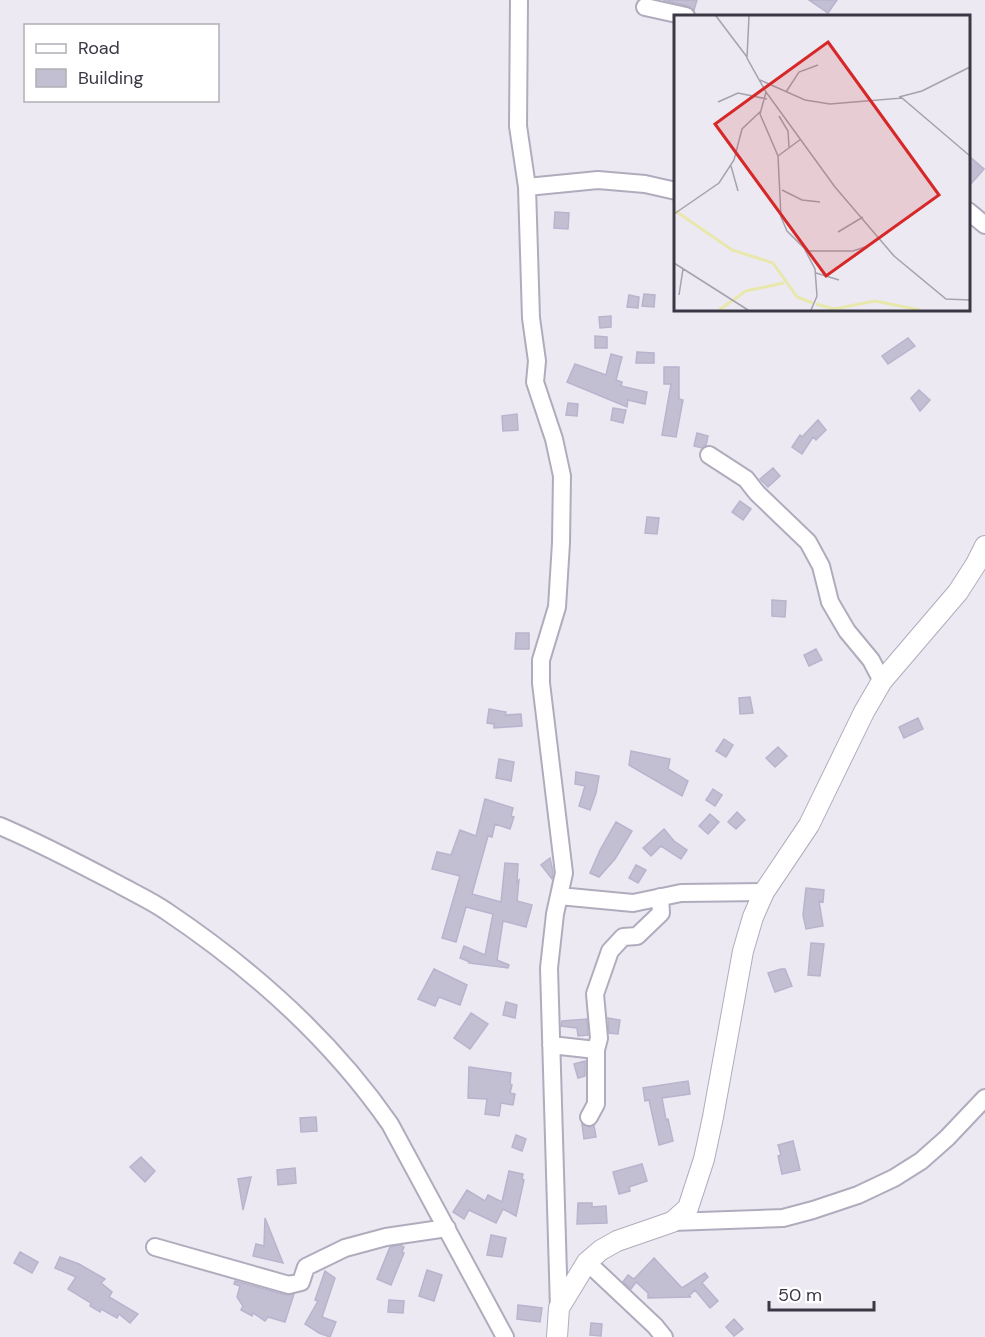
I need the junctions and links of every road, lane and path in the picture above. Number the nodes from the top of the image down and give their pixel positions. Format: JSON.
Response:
{"nodes":[{"id":1,"x":519,"y":0,"type":"edge"},
{"id":2,"x":645,"y":7,"type":"dead end"},
{"id":3,"x":681,"y":15,"type":"edge"},
{"id":4,"x":527,"y":187,"type":"junction"},
{"id":5,"x":674,"y":191,"type":"edge"},
{"id":6,"x":970,"y":212,"type":"edge"},
{"id":7,"x":985,"y":225,"type":"edge"},
{"id":8,"x":709,"y":455,"type":"dead end"},
{"id":9,"x":985,"y":546,"type":"edge"},
{"id":10,"x":882,"y":681,"type":"junction"},
{"id":11,"x":0,"y":826,"type":"edge"},
{"id":12,"x":764,"y":892,"type":"junction"},
{"id":13,"x":559,"y":896,"type":"junction"},
{"id":14,"x":660,"y":897,"type":"junction"},
{"id":15,"x":551,"y":1045,"type":"junction"},
{"id":16,"x":596,"y":1050,"type":"junction"},
{"id":17,"x":985,"y":1098,"type":"edge"},
{"id":18,"x":589,"y":1117,"type":"dead end"},
{"id":19,"x":672,"y":1222,"type":"junction"},
{"id":20,"x":447,"y":1228,"type":"junction"},
{"id":21,"x":154,"y":1247,"type":"dead end"},
{"id":22,"x":587,"y":1262,"type":"junction"},
{"id":23,"x":559,"y":1308,"type":"junction"},
{"id":24,"x":505,"y":1337,"type":"edge"},
{"id":25,"x":557,"y":1337,"type":"edge"},
{"id":26,"x":664,"y":1337,"type":"edge"}],
"edges":[{"from":1,"to":4,"type":"street"},
{"from":2,"to":3,"type":"street"},
{"from":4,"to":5,"type":"street"},
{"from":4,"to":13,"type":"street"},
{"from":6,"to":7,"type":"street"},
{"from":8,"to":10,"type":"street"},
{"from":9,"to":10,"type":"street"},
{"from":10,"to":12,"type":"street"},
{"from":11,"to":20,"type":"street"},
{"from":12,"to":14,"type":"street"},
{"from":12,"to":19,"type":"street"},
{"from":13,"to":14,"type":"street"},
{"from":13,"to":15,"type":"street"},
{"from":14,"to":16,"type":"street"},
{"from":15,"to":16,"type":"street"},
{"from":15,"to":23,"type":"street"},
{"from":16,"to":18,"type":"street"},
{"from":17,"to":19,"type":"street"},
{"from":19,"to":22,"type":"street"},
{"from":20,"to":21,"type":"street"},
{"from":20,"to":24,"type":"street"},
{"from":22,"to":23,"type":"street"},
{"from":22,"to":26,"type":"street"},
{"from":23,"to":25,"type":"street"}]}
